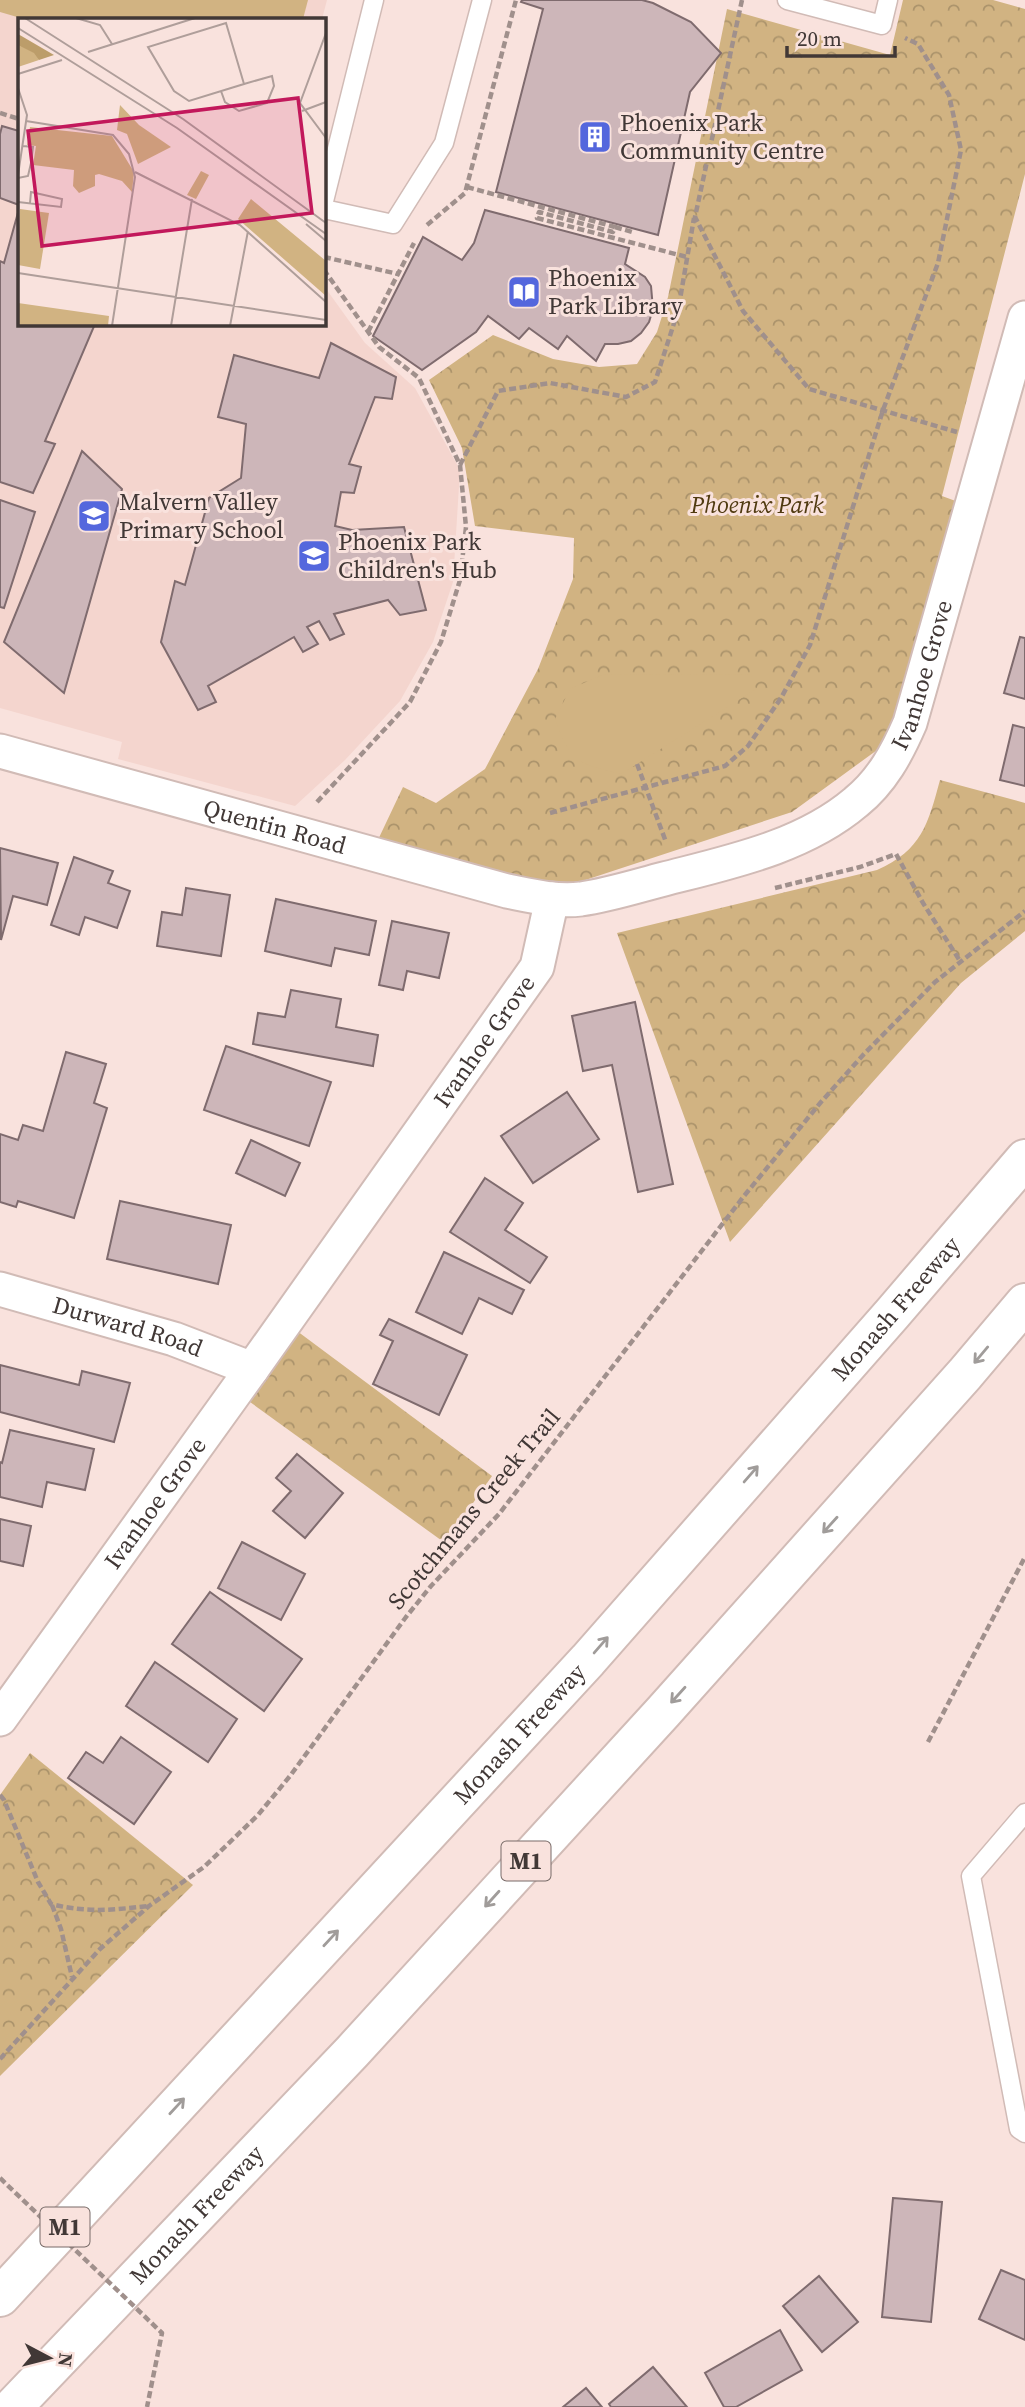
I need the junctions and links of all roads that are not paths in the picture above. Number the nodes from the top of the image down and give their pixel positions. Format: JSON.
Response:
{"nodes":[{"id":1,"x":374,"y":0,"type":"edge"},
{"id":2,"x":482,"y":0,"type":"edge"},
{"id":3,"x":787,"y":0,"type":"edge"},
{"id":4,"x":888,"y":0,"type":"edge"},
{"id":5,"x":326,"y":193,"type":"edge"},
{"id":6,"x":326,"y":209,"type":"edge"},
{"id":7,"x":1025,"y":318,"type":"edge"},
{"id":8,"x":0,"y":751,"type":"edge"},
{"id":9,"x":552,"y":899,"type":"junction"},
{"id":10,"x":1025,"y":1159,"type":"edge"},
{"id":11,"x":0,"y":1289,"type":"edge"},
{"id":12,"x":1025,"y":1303,"type":"edge"},
{"id":13,"x":253,"y":1370,"type":"junction"},
{"id":14,"x":0,"y":1719,"type":"edge"},
{"id":15,"x":1025,"y":1813,"type":"edge"},
{"id":16,"x":1025,"y":2133,"type":"edge"},
{"id":17,"x":130,"y":2156,"type":"junction"},
{"id":18,"x":0,"y":2265,"type":"edge"},
{"id":19,"x":0,"y":2297,"type":"edge"},
{"id":20,"x":13,"y":2407,"type":"edge"}],
"edges":[{"from":1,"to":5,"type":"lane"},
{"from":2,"to":6,"type":"lane"},
{"from":3,"to":4,"type":"lane"},
{"from":7,"to":9,"type":"street","name":"Ivanhoe Grove"},
{"from":8,"to":9,"type":"street","name":"Quentin Road"},
{"from":9,"to":13,"type":"street","name":"Ivanhoe Grove"},
{"from":17,"to":10,"type":"highway","name":"Monash Freeway","number":"M1","one_way":true},
{"from":11,"to":13,"type":"street","name":"Durward Road"},
{"from":12,"to":20,"type":"highway","name":"Monash Freeway","number":"M1","one_way":true},
{"from":13,"to":14,"type":"street","name":"Ivanhoe Grove"},
{"from":15,"to":16,"type":"lane"},
{"from":17,"to":18,"type":"highway"},
{"from":17,"to":19,"type":"highway","name":"Monash Freeway","number":"M1"}]}
